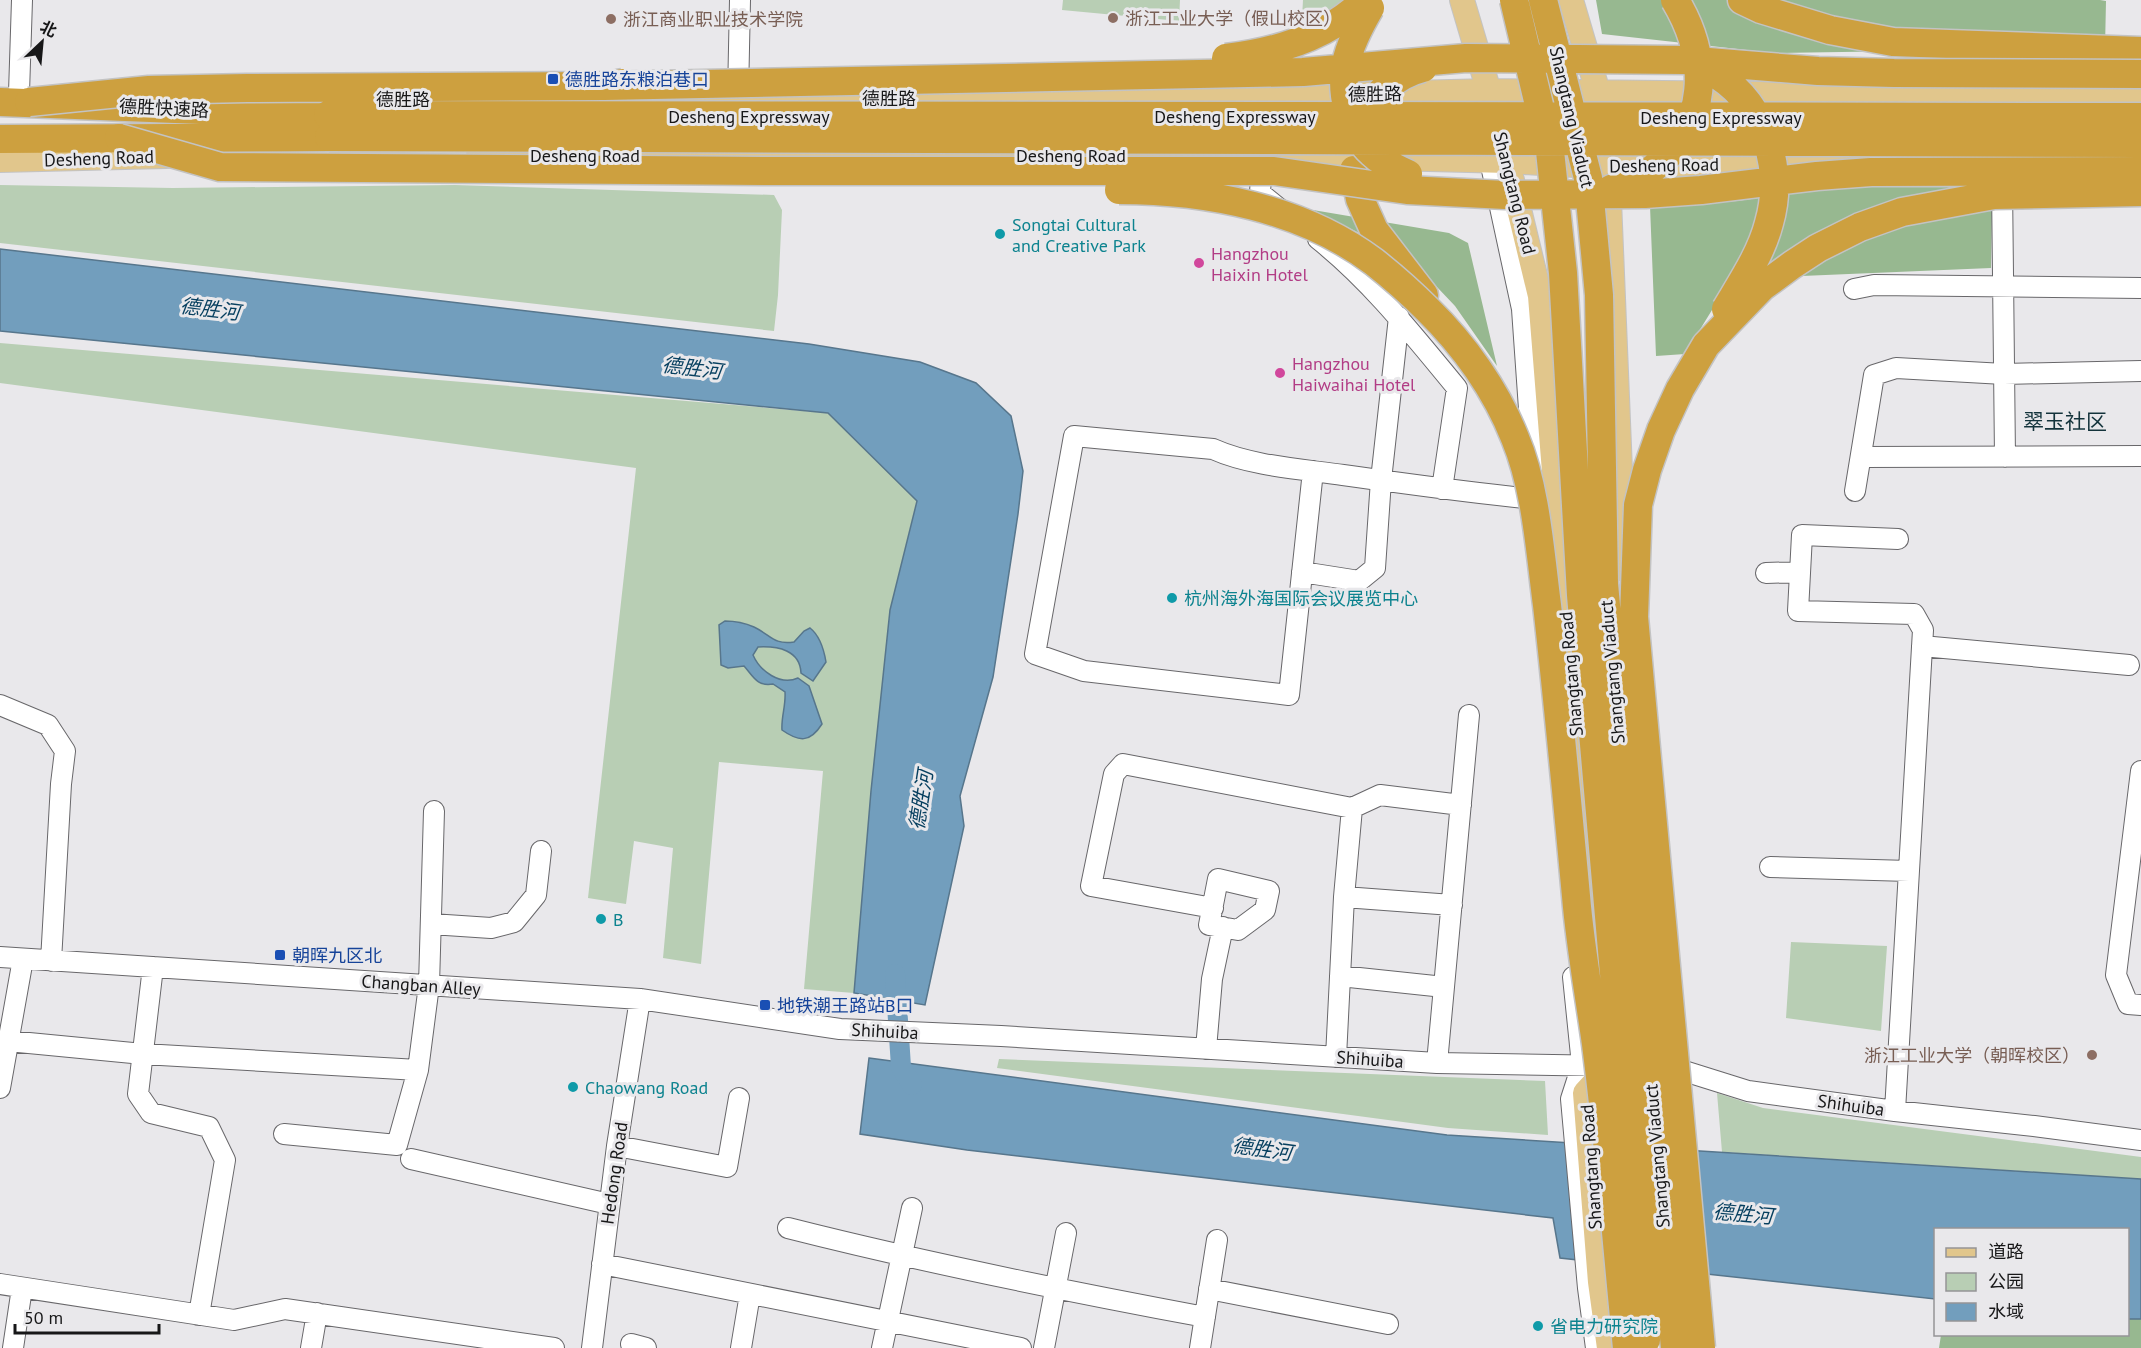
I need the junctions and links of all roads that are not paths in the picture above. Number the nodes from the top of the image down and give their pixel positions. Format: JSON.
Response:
{"nodes":[{"id":1,"x":22,"y":0,"type":"edge"},
{"id":2,"x":740,"y":0,"type":"edge"},
{"id":3,"x":1365,"y":0,"type":"edge"},
{"id":4,"x":1375,"y":0,"type":"edge"},
{"id":5,"x":1462,"y":0,"type":"edge"},
{"id":6,"x":1514,"y":0,"type":"edge"},
{"id":7,"x":1543,"y":0,"type":"edge"},
{"id":8,"x":1571,"y":0,"type":"edge"},
{"id":9,"x":1675,"y":0,"type":"edge"},
{"id":10,"x":1742,"y":0,"type":"edge"},
{"id":11,"x":2141,"y":51,"type":"edge"},
{"id":12,"x":1466,"y":58,"type":"junction"},
{"id":13,"x":1684,"y":60,"type":"junction"},
{"id":14,"x":2141,"y":74,"type":"edge"},
{"id":15,"x":604,"y":86,"type":"junction"},
{"id":16,"x":1490,"y":91,"type":"junction"},
{"id":17,"x":1598,"y":92,"type":"junction"},
{"id":18,"x":1333,"y":95,"type":"junction"},
{"id":19,"x":2141,"y":96,"type":"edge"},
{"id":20,"x":12,"y":97,"type":"edge"},
{"id":21,"x":738,"y":99,"type":"junction"},
{"id":22,"x":2141,"y":117,"type":"edge"},
{"id":23,"x":119,"y":138,"type":"junction"},
{"id":24,"x":0,"y":139,"type":"edge"},
{"id":25,"x":2141,"y":143,"type":"edge"},
{"id":26,"x":1262,"y":156,"type":"junction"},
{"id":27,"x":1349,"y":157,"type":"junction"},
{"id":28,"x":0,"y":160,"type":"edge"},
{"id":29,"x":2002,"y":160,"type":"junction"},
{"id":30,"x":2141,"y":160,"type":"edge"},
{"id":31,"x":1499,"y":161,"type":"junction"},
{"id":32,"x":1607,"y":167,"type":"junction"},
{"id":33,"x":565,"y":168,"type":"junction"},
{"id":34,"x":2141,"y":171,"type":"edge"},
{"id":35,"x":1454,"y":192,"type":"junction"},
{"id":36,"x":2141,"y":192,"type":"edge"},
{"id":37,"x":1598,"y":194,"type":"junction"},
{"id":38,"x":2003,"y":286,"type":"junction"},
{"id":39,"x":2141,"y":288,"type":"edge"},
{"id":40,"x":1854,"y":289,"type":"dead end"},
{"id":41,"x":1399,"y":317,"type":"junction"},
{"id":42,"x":1450,"y":332,"type":"junction"},
{"id":43,"x":1706,"y":345,"type":"junction"},
{"id":44,"x":2141,"y":371,"type":"edge"},
{"id":45,"x":2004,"y":374,"type":"junction"},
{"id":46,"x":2141,"y":456,"type":"edge"},
{"id":47,"x":1862,"y":457,"type":"junction"},
{"id":48,"x":2005,"y":457,"type":"junction"},
{"id":49,"x":1313,"y":471,"type":"junction"},
{"id":50,"x":1381,"y":480,"type":"junction"},
{"id":51,"x":1442,"y":489,"type":"junction"},
{"id":52,"x":1855,"y":491,"type":"dead end"},
{"id":53,"x":1546,"y":500,"type":"junction"},
{"id":54,"x":1898,"y":539,"type":"dead end"},
{"id":55,"x":1302,"y":572,"type":"junction"},
{"id":56,"x":1800,"y":572,"type":"junction"},
{"id":57,"x":1766,"y":573,"type":"dead end"},
{"id":58,"x":1922,"y":646,"type":"junction"},
{"id":59,"x":2129,"y":664,"type":"dead end"},
{"id":60,"x":0,"y":705,"type":"edge"},
{"id":61,"x":1573,"y":710,"type":"junction"},
{"id":62,"x":1469,"y":715,"type":"dead end"},
{"id":63,"x":2141,"y":771,"type":"edge"},
{"id":64,"x":1552,"y":794,"type":"junction"},
{"id":65,"x":1461,"y":806,"type":"junction"},
{"id":66,"x":1352,"y":808,"type":"junction"},
{"id":67,"x":434,"y":811,"type":"dead end"},
{"id":68,"x":541,"y":851,"type":"dead end"},
{"id":69,"x":1770,"y":867,"type":"dead end"},
{"id":70,"x":1909,"y":871,"type":"junction"},
{"id":71,"x":2134,"y":881,"type":"edge"},
{"id":72,"x":1344,"y":897,"type":"junction"},
{"id":73,"x":1452,"y":905,"type":"junction"},
{"id":74,"x":1212,"y":908,"type":"junction"},
{"id":75,"x":431,"y":924,"type":"junction"},
{"id":76,"x":1223,"y":927,"type":"junction"},
{"id":77,"x":0,"y":957,"type":"edge"},
{"id":78,"x":23,"y":959,"type":"junction"},
{"id":79,"x":51,"y":961,"type":"junction"},
{"id":80,"x":153,"y":967,"type":"junction"},
{"id":81,"x":1340,"y":976,"type":"junction"},
{"id":82,"x":429,"y":985,"type":"junction"},
{"id":83,"x":1444,"y":987,"type":"junction"},
{"id":84,"x":640,"y":999,"type":"junction"},
{"id":85,"x":2141,"y":1005,"type":"edge"},
{"id":86,"x":840,"y":1029,"type":"joint"},
{"id":87,"x":8,"y":1041,"type":"junction"},
{"id":88,"x":1206,"y":1049,"type":"junction"},
{"id":89,"x":143,"y":1054,"type":"junction"},
{"id":90,"x":1336,"y":1057,"type":"junction"},
{"id":91,"x":1437,"y":1063,"type":"junction"},
{"id":92,"x":1582,"y":1065,"type":"junction"},
{"id":93,"x":1664,"y":1065,"type":"junction"},
{"id":94,"x":1609,"y":1066,"type":"junction"},
{"id":95,"x":418,"y":1070,"type":"junction"},
{"id":96,"x":0,"y":1088,"type":"edge"},
{"id":97,"x":1578,"y":1096,"type":"junction"},
{"id":98,"x":739,"y":1098,"type":"dead end"},
{"id":99,"x":1895,"y":1112,"type":"junction"},
{"id":100,"x":284,"y":1134,"type":"dead end"},
{"id":101,"x":2141,"y":1140,"type":"edge"},
{"id":102,"x":617,"y":1146,"type":"junction"},
{"id":103,"x":411,"y":1160,"type":"dead end"},
{"id":104,"x":609,"y":1204,"type":"junction"},
{"id":105,"x":912,"y":1208,"type":"dead end"},
{"id":106,"x":789,"y":1228,"type":"dead end"},
{"id":107,"x":1066,"y":1233,"type":"dead end"},
{"id":108,"x":1217,"y":1240,"type":"dead end"},
{"id":109,"x":902,"y":1256,"type":"junction"},
{"id":110,"x":602,"y":1264,"type":"junction"},
{"id":111,"x":0,"y":1284,"type":"edge"},
{"id":112,"x":1594,"y":1285,"type":"junction"},
{"id":113,"x":22,"y":1288,"type":"junction"},
{"id":114,"x":1055,"y":1289,"type":"junction"},
{"id":115,"x":1209,"y":1289,"type":"junction"},
{"id":116,"x":750,"y":1294,"type":"junction"},
{"id":117,"x":317,"y":1313,"type":"junction"},
{"id":118,"x":199,"y":1315,"type":"junction"},
{"id":119,"x":1205,"y":1317,"type":"junction"},
{"id":120,"x":888,"y":1321,"type":"junction"},
{"id":121,"x":1388,"y":1324,"type":"dead end"},
{"id":122,"x":13,"y":1348,"type":"edge"},
{"id":123,"x":311,"y":1348,"type":"edge"},
{"id":124,"x":554,"y":1348,"type":"edge"},
{"id":125,"x":592,"y":1348,"type":"edge"},
{"id":126,"x":741,"y":1348,"type":"edge"},
{"id":127,"x":882,"y":1348,"type":"edge"},
{"id":128,"x":1021,"y":1348,"type":"edge"},
{"id":129,"x":1044,"y":1348,"type":"edge"},
{"id":130,"x":1200,"y":1348,"type":"edge"},
{"id":131,"x":1596,"y":1348,"type":"edge"},
{"id":132,"x":1609,"y":1348,"type":"edge"},
{"id":133,"x":1627,"y":1348,"type":"edge"},
{"id":134,"x":1646,"y":1348,"type":"edge"},
{"id":135,"x":1675,"y":1348,"type":"edge"},
{"id":136,"x":1693,"y":1348,"type":"edge"},
{"id":137,"x":1701,"y":1348,"type":"edge"}],
"edges":[{"from":1,"to":20,"type":"street"},
{"from":2,"to":21,"type":"street"},
{"from":3,"to":15,"type":"highway","bridge":true},
{"from":4,"to":35,"type":"highway","bridge":true},
{"from":5,"to":16,"type":"main road","name":"Shangtang Road"},
{"from":6,"to":134,"type":"highway","name":"Shangtang Viaduct","bridge":true},
{"from":7,"to":135,"type":"highway","name":"Shangtang Viaduct","bridge":true},
{"from":8,"to":17,"type":"main road"},
{"from":9,"to":37,"type":"highway","bridge":true},
{"from":10,"to":11,"type":"highway"},
{"from":12,"to":13,"type":"highway","bridge":true},
{"from":12,"to":15,"type":"highway","bridge":true},
{"from":12,"to":42,"type":"highway","bridge":true},
{"from":13,"to":14,"type":"highway","bridge":true},
{"from":13,"to":43,"type":"highway","bridge":true},
{"from":15,"to":20,"type":"highway","bridge":true},
{"from":16,"to":17,"type":"main road","name":"德胜路"},
{"from":16,"to":18,"type":"main road","name":"德胜路"},
{"from":16,"to":31,"type":"main road","name":"Shangtang Road"},
{"from":17,"to":19,"type":"main road"},
{"from":17,"to":32,"type":"main road"},
{"from":18,"to":21,"type":"main road","name":"德胜路"},
{"from":18,"to":27,"type":"street"},
{"from":20,"to":21,"type":"main road","name":"德胜路"},
{"from":20,"to":22,"type":"highway","name":"Desheng Expressway","bridge":true},
{"from":23,"to":24,"type":"highway","name":"德胜快速路"},
{"from":23,"to":25,"type":"highway","name":"Desheng Expressway","bridge":true},
{"from":23,"to":33,"type":"highway","bridge":true},
{"from":26,"to":27,"type":"main road","name":"Desheng Road"},
{"from":26,"to":28,"type":"main road","name":"Desheng Road"},
{"from":26,"to":41,"type":"street"},
{"from":27,"to":31,"type":"main road","name":"Desheng Road"},
{"from":29,"to":30,"type":"main road","name":"Desheng Road"},
{"from":29,"to":32,"type":"main road","name":"Desheng Road"},
{"from":29,"to":38,"type":"street"},
{"from":31,"to":32,"type":"main road","name":"Desheng Road"},
{"from":31,"to":53,"type":"main road","name":"Shangtang Road"},
{"from":32,"to":93,"type":"main road"},
{"from":33,"to":35,"type":"highway","bridge":true},
{"from":33,"to":42,"type":"highway","bridge":true},
{"from":34,"to":37,"type":"highway","bridge":true},
{"from":35,"to":37,"type":"highway","bridge":true},
{"from":36,"to":43,"type":"highway","bridge":true},
{"from":38,"to":39,"type":"street"},
{"from":38,"to":40,"type":"street"},
{"from":38,"to":45,"type":"street"},
{"from":41,"to":50,"type":"street"},
{"from":41,"to":51,"type":"street"},
{"from":42,"to":133,"type":"highway","bridge":true},
{"from":43,"to":137,"type":"highway","bridge":true},
{"from":44,"to":45,"type":"street"},
{"from":45,"to":47,"type":"street"},
{"from":45,"to":48,"type":"street"},
{"from":46,"to":48,"type":"street"},
{"from":47,"to":48,"type":"street"},
{"from":47,"to":52,"type":"street"},
{"from":49,"to":50,"type":"street"},
{"from":49,"to":55,"type":"street"},
{"from":49,"to":55,"type":"street"},
{"from":50,"to":51,"type":"street"},
{"from":50,"to":55,"type":"street"},
{"from":51,"to":53,"type":"street"},
{"from":53,"to":61,"type":"main road","name":"Shangtang Road"},
{"from":53,"to":64,"type":"street"},
{"from":54,"to":56,"type":"street"},
{"from":56,"to":57,"type":"street"},
{"from":56,"to":58,"type":"street"},
{"from":58,"to":59,"type":"street"},
{"from":58,"to":70,"type":"street"},
{"from":60,"to":79,"type":"street"},
{"from":61,"to":64,"type":"main road"},
{"from":61,"to":94,"type":"main road","name":"Shangtang Road"},
{"from":62,"to":65,"type":"street"},
{"from":63,"to":71,"type":"street"},
{"from":64,"to":92,"type":"street"},
{"from":65,"to":66,"type":"street"},
{"from":65,"to":73,"type":"street"},
{"from":66,"to":72,"type":"street"},
{"from":66,"to":74,"type":"street"},
{"from":67,"to":75,"type":"street"},
{"from":68,"to":75,"type":"street"},
{"from":69,"to":70,"type":"street"},
{"from":70,"to":99,"type":"street"},
{"from":71,"to":85,"type":"street"},
{"from":72,"to":73,"type":"street"},
{"from":72,"to":81,"type":"street"},
{"from":73,"to":83,"type":"street"},
{"from":74,"to":76,"type":"street"},
{"from":74,"to":76,"type":"street"},
{"from":75,"to":82,"type":"street"},
{"from":76,"to":88,"type":"street"},
{"from":77,"to":78,"type":"street","name":"Changban Alley"},
{"from":78,"to":79,"type":"street","name":"Changban Alley"},
{"from":78,"to":87,"type":"street"},
{"from":79,"to":80,"type":"street","name":"Changban Alley"},
{"from":80,"to":82,"type":"street","name":"Changban Alley"},
{"from":80,"to":89,"type":"street"},
{"from":81,"to":83,"type":"street"},
{"from":81,"to":90,"type":"street"},
{"from":82,"to":84,"type":"street","name":"Changban Alley"},
{"from":82,"to":95,"type":"street"},
{"from":83,"to":91,"type":"street"},
{"from":84,"to":86,"type":"street","name":"Changban Alley"},
{"from":84,"to":102,"type":"street","name":"Hedong Road"},
{"from":86,"to":88,"type":"street","name":"Shihuiba"},
{"from":87,"to":89,"type":"street"},
{"from":87,"to":96,"type":"street"},
{"from":88,"to":90,"type":"street","name":"Shihuiba"},
{"from":89,"to":95,"type":"street"},
{"from":89,"to":118,"type":"street"},
{"from":90,"to":91,"type":"street","name":"Shihuiba"},
{"from":91,"to":92,"type":"street","name":"Shihuiba"},
{"from":92,"to":94,"type":"street","name":"Shihuiba"},
{"from":92,"to":97,"type":"street"},
{"from":93,"to":94,"type":"street","name":"Shihuiba"},
{"from":93,"to":99,"type":"street","name":"Shihuiba"},
{"from":93,"to":136,"type":"main road"},
{"from":94,"to":97,"type":"main road","name":"Shangtang Road"},
{"from":95,"to":100,"type":"street"},
{"from":97,"to":112,"type":"main road","name":"Shangtang Road"},
{"from":98,"to":102,"type":"street"},
{"from":99,"to":101,"type":"street","name":"Shihuiba"},
{"from":102,"to":104,"type":"street","name":"Hedong Road"},
{"from":103,"to":104,"type":"street"},
{"from":104,"to":110,"type":"street","name":"Hedong Road"},
{"from":105,"to":109,"type":"street"},
{"from":106,"to":109,"type":"street"},
{"from":107,"to":114,"type":"street"},
{"from":108,"to":115,"type":"street"},
{"from":109,"to":114,"type":"street"},
{"from":109,"to":120,"type":"street"},
{"from":110,"to":116,"type":"street"},
{"from":110,"to":125,"type":"street","name":"Hedong Road"},
{"from":111,"to":113,"type":"street"},
{"from":112,"to":131,"type":"street"},
{"from":112,"to":132,"type":"main road","name":"Shangtang Road"},
{"from":113,"to":118,"type":"street"},
{"from":113,"to":122,"type":"street"},
{"from":114,"to":119,"type":"street"},
{"from":114,"to":129,"type":"street"},
{"from":115,"to":119,"type":"street"},
{"from":115,"to":121,"type":"street"},
{"from":116,"to":120,"type":"street"},
{"from":116,"to":126,"type":"street"},
{"from":117,"to":118,"type":"street"},
{"from":117,"to":123,"type":"street"},
{"from":117,"to":124,"type":"street"},
{"from":119,"to":130,"type":"street"},
{"from":120,"to":127,"type":"street"},
{"from":120,"to":128,"type":"street"}]}
